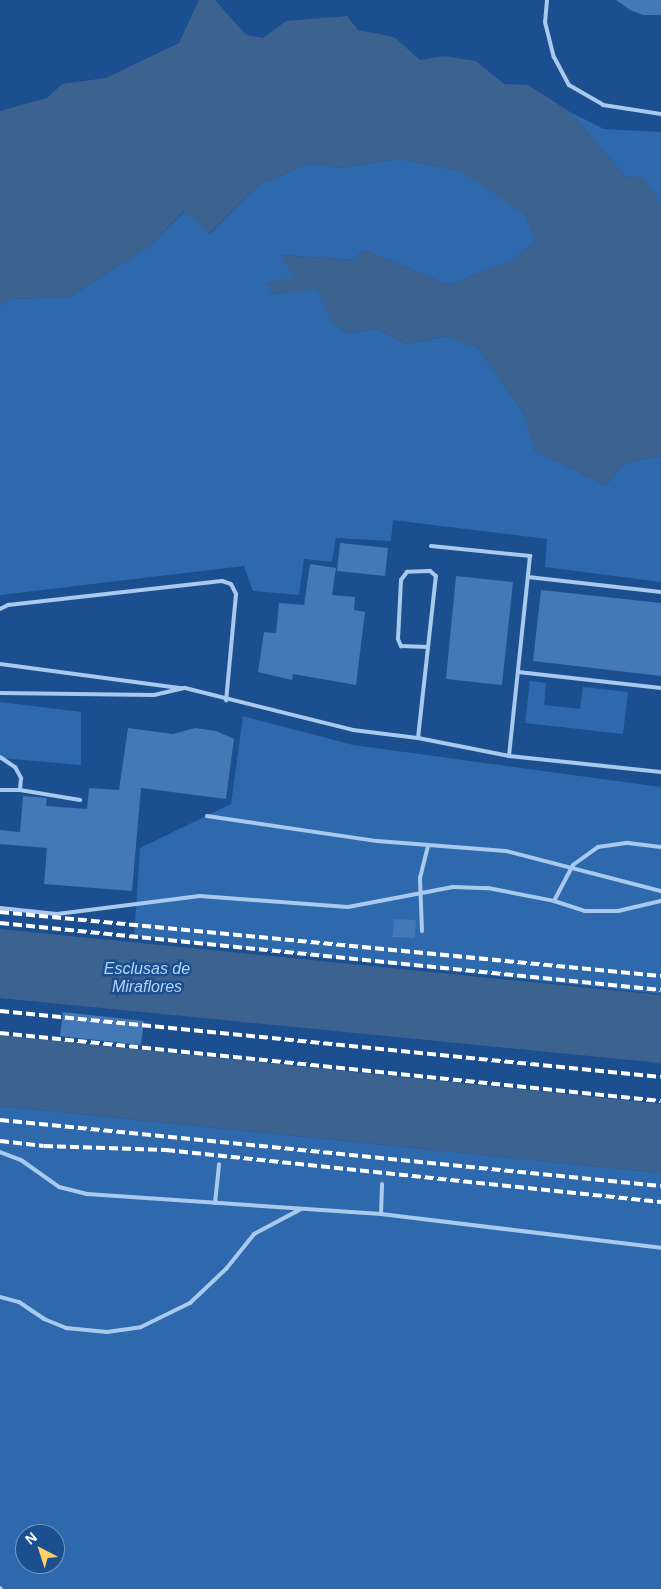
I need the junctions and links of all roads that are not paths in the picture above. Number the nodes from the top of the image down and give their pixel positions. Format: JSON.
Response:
{"nodes":[{"id":1,"x":547,"y":0,"type":"edge"},
{"id":2,"x":661,"y":114,"type":"edge"},
{"id":3,"x":431,"y":546,"type":"dead end"},
{"id":4,"x":528,"y":577,"type":"junction"},
{"id":5,"x":661,"y":592,"type":"edge"},
{"id":6,"x":0,"y":609,"type":"edge"},
{"id":7,"x":428,"y":647,"type":"junction"},
{"id":8,"x":0,"y":664,"type":"edge"},
{"id":9,"x":518,"y":672,"type":"junction"},
{"id":10,"x":185,"y":688,"type":"junction"},
{"id":11,"x":661,"y":688,"type":"edge"},
{"id":12,"x":0,"y":693,"type":"edge"},
{"id":13,"x":226,"y":701,"type":"junction"},
{"id":14,"x":418,"y":738,"type":"junction"},
{"id":15,"x":509,"y":756,"type":"junction"},
{"id":16,"x":0,"y":757,"type":"edge"},
{"id":17,"x":661,"y":772,"type":"edge"},
{"id":18,"x":0,"y":790,"type":"edge"},
{"id":19,"x":20,"y":790,"type":"junction"},
{"id":20,"x":80,"y":800,"type":"dead end"},
{"id":21,"x":207,"y":816,"type":"dead end"},
{"id":22,"x":428,"y":847,"type":"junction"},
{"id":23,"x":661,"y":847,"type":"edge"},
{"id":24,"x":573,"y":865,"type":"junction"},
{"id":25,"x":661,"y":890,"type":"edge"},
{"id":26,"x":421,"y":894,"type":"junction"},
{"id":27,"x":554,"y":901,"type":"junction"},
{"id":28,"x":661,"y":901,"type":"edge"},
{"id":29,"x":0,"y":908,"type":"edge"},
{"id":30,"x":422,"y":931,"type":"dead end"},
{"id":31,"x":0,"y":1152,"type":"edge"},
{"id":32,"x":219,"y":1164,"type":"dead end"},
{"id":33,"x":382,"y":1184,"type":"dead end"},
{"id":34,"x":215,"y":1203,"type":"junction"},
{"id":35,"x":303,"y":1208,"type":"junction"},
{"id":36,"x":380,"y":1214,"type":"junction"},
{"id":37,"x":661,"y":1248,"type":"edge"},
{"id":38,"x":0,"y":1297,"type":"edge"}],
"edges":[{"from":1,"to":2,"type":"lane"},
{"from":3,"to":4,"type":"lane"},
{"from":4,"to":5,"type":"lane"},
{"from":4,"to":9,"type":"lane"},
{"from":6,"to":13,"type":"lane"},
{"from":7,"to":7,"type":"lane"},
{"from":7,"to":14,"type":"lane"},
{"from":8,"to":10,"type":"lane"},
{"from":9,"to":11,"type":"lane"},
{"from":9,"to":15,"type":"lane"},
{"from":10,"to":12,"type":"lane"},
{"from":10,"to":13,"type":"lane"},
{"from":13,"to":14,"type":"lane"},
{"from":14,"to":15,"type":"lane"},
{"from":15,"to":17,"type":"lane"},
{"from":16,"to":19,"type":"lane"},
{"from":18,"to":19,"type":"lane"},
{"from":19,"to":20,"type":"lane"},
{"from":21,"to":22,"type":"lane"},
{"from":22,"to":24,"type":"lane"},
{"from":22,"to":26,"type":"lane"},
{"from":23,"to":24,"type":"lane"},
{"from":24,"to":25,"type":"lane"},
{"from":24,"to":27,"type":"lane"},
{"from":26,"to":27,"type":"lane"},
{"from":26,"to":29,"type":"lane"},
{"from":26,"to":30,"type":"lane"},
{"from":27,"to":28,"type":"lane"},
{"from":31,"to":34,"type":"lane"},
{"from":32,"to":34,"type":"lane"},
{"from":33,"to":36,"type":"lane"},
{"from":34,"to":35,"type":"lane"},
{"from":35,"to":36,"type":"lane"},
{"from":35,"to":38,"type":"lane"},
{"from":36,"to":37,"type":"lane"}]}
